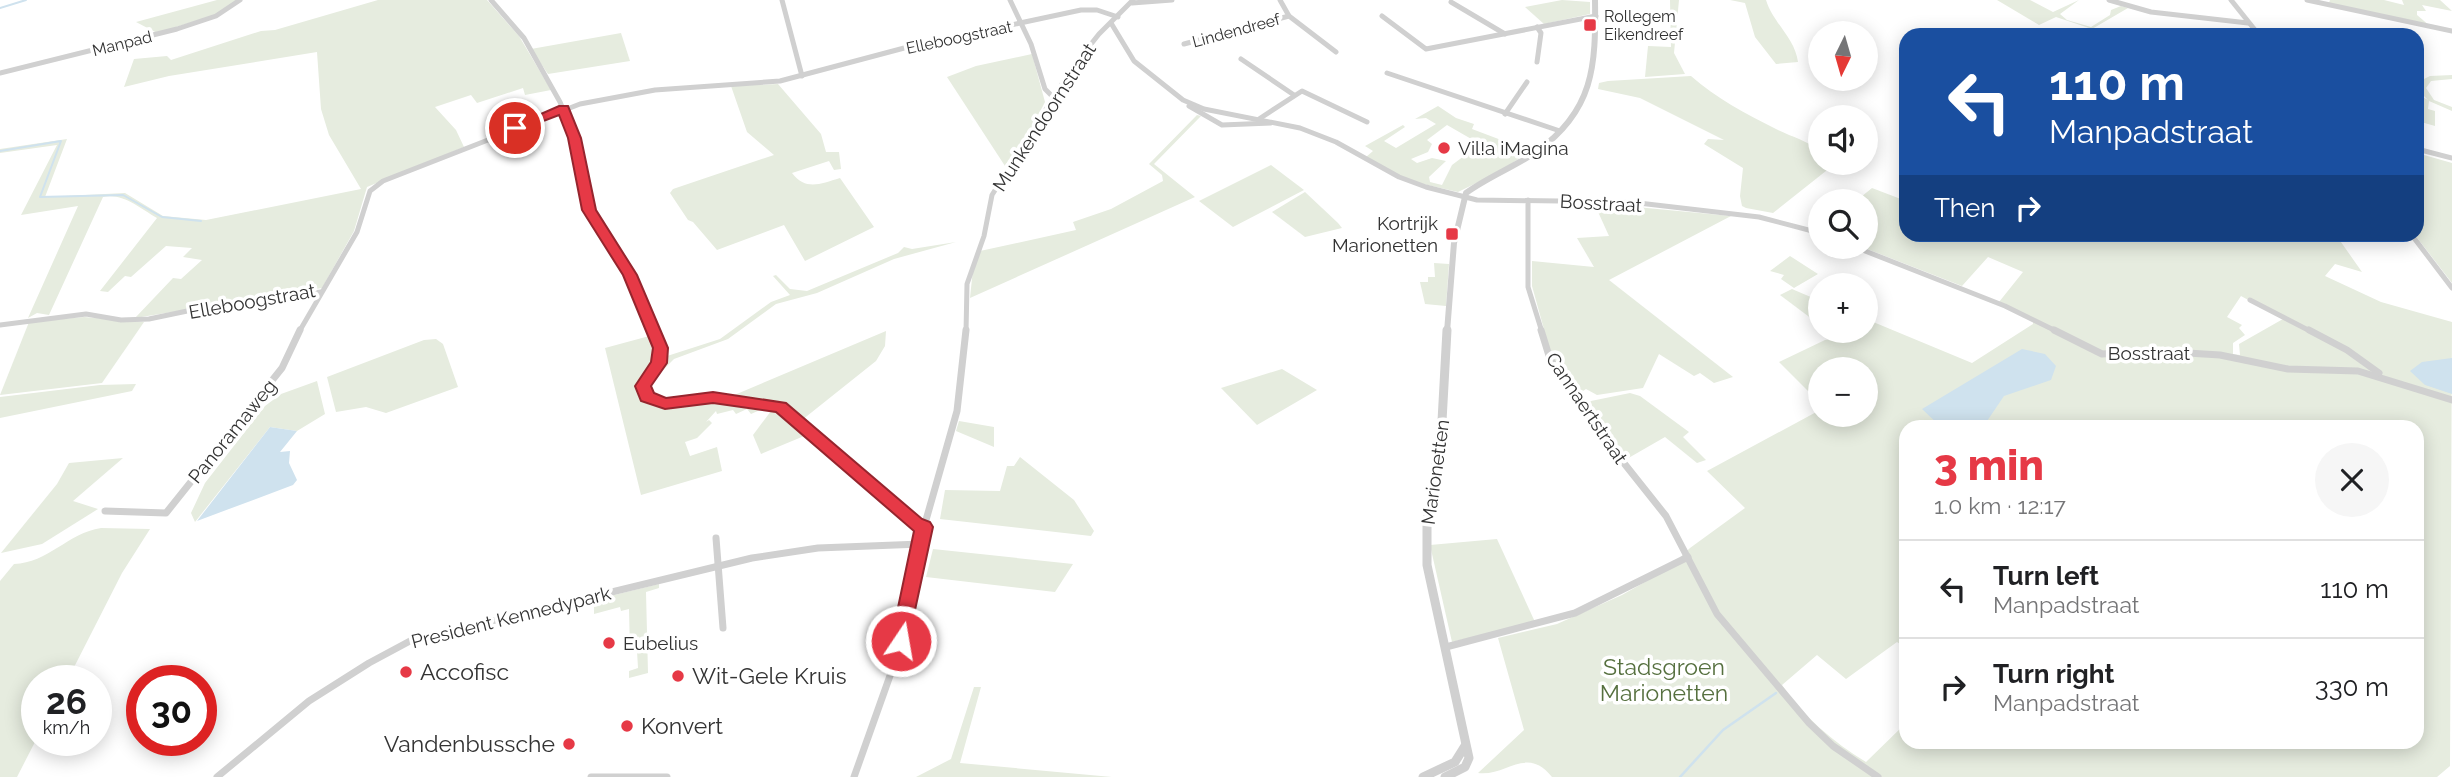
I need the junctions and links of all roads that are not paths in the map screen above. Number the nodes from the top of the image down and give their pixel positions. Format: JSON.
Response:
{"nodes":[{"id":1,"x":240,"y":0,"type":"edge"},
{"id":2,"x":491,"y":0,"type":"edge"},
{"id":3,"x":782,"y":0,"type":"edge"},
{"id":4,"x":1010,"y":0,"type":"edge"},
{"id":5,"x":1172,"y":0,"type":"edge"},
{"id":6,"x":1280,"y":0,"type":"edge"},
{"id":7,"x":1595,"y":0,"type":"edge"},
{"id":8,"x":2109,"y":0,"type":"edge"},
{"id":9,"x":2231,"y":0,"type":"edge"},
{"id":10,"x":2307,"y":0,"type":"edge"},
{"id":11,"x":1133,"y":1,"type":"edge"},
{"id":12,"x":1451,"y":2,"type":"dead end"},
{"id":13,"x":1289,"y":16,"type":"junction"},
{"id":14,"x":1382,"y":16,"type":"dead end"},
{"id":15,"x":1596,"y":16,"type":"junction"},
{"id":16,"x":1118,"y":17,"type":"junction"},
{"id":17,"x":1111,"y":23,"type":"junction"},
{"id":18,"x":2248,"y":23,"type":"junction"},
{"id":19,"x":1021,"y":24,"type":"junction"},
{"id":20,"x":1536,"y":27,"type":"junction"},
{"id":21,"x":2253,"y":28,"type":"edge"},
{"id":22,"x":1505,"y":34,"type":"junction"},
{"id":23,"x":2452,"y":34,"type":"edge"},
{"id":24,"x":1184,"y":44,"type":"dead end"},
{"id":25,"x":1336,"y":52,"type":"dead end"},
{"id":26,"x":1241,"y":59,"type":"dead end"},
{"id":27,"x":1537,"y":62,"type":"dead end"},
{"id":28,"x":0,"y":73,"type":"edge"},
{"id":29,"x":1387,"y":73,"type":"dead end"},
{"id":30,"x":802,"y":76,"type":"junction"},
{"id":31,"x":1527,"y":82,"type":"dead end"},
{"id":32,"x":1294,"y":95,"type":"junction"},
{"id":33,"x":1052,"y":97,"type":"junction"},
{"id":34,"x":1183,"y":100,"type":"junction"},
{"id":35,"x":563,"y":109,"type":"junction"},
{"id":36,"x":1505,"y":114,"type":"junction"},
{"id":37,"x":1259,"y":119,"type":"junction"},
{"id":38,"x":1367,"y":122,"type":"dead end"},
{"id":39,"x":1278,"y":123,"type":"junction"},
{"id":40,"x":1560,"y":131,"type":"junction"},
{"id":41,"x":2424,"y":151,"type":"edge"},
{"id":42,"x":2452,"y":158,"type":"edge"},
{"id":43,"x":1464,"y":197,"type":"junction"},
{"id":44,"x":1528,"y":200,"type":"junction"},
{"id":45,"x":1808,"y":229,"type":"edge"},
{"id":46,"x":2417,"y":242,"type":"edge"},
{"id":47,"x":1878,"y":256,"type":"edge"},
{"id":48,"x":2452,"y":288,"type":"edge"},
{"id":49,"x":321,"y":292,"type":"junction"},
{"id":50,"x":2250,"y":300,"type":"dead end"},
{"id":51,"x":0,"y":325,"type":"edge"},
{"id":52,"x":2379,"y":375,"type":"junction"},
{"id":53,"x":2452,"y":400,"type":"edge"},
{"id":54,"x":105,"y":511,"type":"dead end"},
{"id":55,"x":924,"y":527,"type":"junction"},
{"id":56,"x":716,"y":538,"type":"dead end"},
{"id":57,"x":921,"y":544,"type":"junction"},
{"id":58,"x":1688,"y":557,"type":"junction"},
{"id":59,"x":719,"y":565,"type":"junction"},
{"id":60,"x":723,"y":628,"type":"dead end"},
{"id":61,"x":1446,"y":647,"type":"junction"},
{"id":62,"x":1466,"y":744,"type":"junction"},
{"id":63,"x":217,"y":777,"type":"edge"},
{"id":64,"x":591,"y":777,"type":"edge"},
{"id":65,"x":667,"y":777,"type":"edge"},
{"id":66,"x":854,"y":777,"type":"edge"},
{"id":67,"x":1423,"y":777,"type":"edge"},
{"id":68,"x":1445,"y":777,"type":"edge"},
{"id":69,"x":1878,"y":777,"type":"edge"}],
"edges":[{"from":1,"to":28,"type":"street","name":"Manpad"},
{"from":2,"to":35,"type":"street"},
{"from":3,"to":30,"type":"street"},
{"from":4,"to":19,"type":"street"},
{"from":5,"to":11,"type":"street"},
{"from":6,"to":13,"type":"street","name":"Lindendreef"},
{"from":7,"to":15,"type":"street"},
{"from":8,"to":18,"type":"street"},
{"from":9,"to":18,"type":"street"},
{"from":10,"to":23,"type":"street"},
{"from":11,"to":16,"type":"street","name":"Munkendoornstraat"},
{"from":12,"to":22,"type":"street"},
{"from":13,"to":24,"type":"street","name":"Lindendreef"},
{"from":13,"to":25,"type":"street","name":"Lindendreef"},
{"from":14,"to":22,"type":"street"},
{"from":15,"to":20,"type":"street"},
{"from":15,"to":40,"type":"street"},
{"from":16,"to":17,"type":"street","name":"Munkendoornstraat"},
{"from":16,"to":19,"type":"street","name":"Elleboogstraat"},
{"from":17,"to":33,"type":"street","name":"Munkendoornstraat"},
{"from":17,"to":34,"type":"street"},
{"from":18,"to":21,"type":"street"},
{"from":19,"to":30,"type":"street","name":"Elleboogstraat"},
{"from":19,"to":33,"type":"street"},
{"from":20,"to":22,"type":"street"},
{"from":20,"to":27,"type":"street"},
{"from":26,"to":32,"type":"street"},
{"from":29,"to":36,"type":"street"},
{"from":30,"to":35,"type":"street","name":"Elleboogstraat"},
{"from":31,"to":36,"type":"street"},
{"from":32,"to":37,"type":"street"},
{"from":32,"to":38,"type":"street"},
{"from":33,"to":55,"type":"street","name":"Munkendoornstraat"},
{"from":34,"to":37,"type":"street"},
{"from":34,"to":39,"type":"street"},
{"from":35,"to":49,"type":"street","name":"Elleboogstraat"},
{"from":35,"to":55,"type":"street"},
{"from":36,"to":40,"type":"street"},
{"from":37,"to":39,"type":"street"},
{"from":39,"to":43,"type":"street","name":"Bosstraat"},
{"from":40,"to":43,"type":"street"},
{"from":41,"to":42,"type":"street"},
{"from":43,"to":44,"type":"street","name":"Bosstraat"},
{"from":43,"to":61,"type":"street","name":"Marionetten"},
{"from":44,"to":45,"type":"street","name":"Bosstraat"},
{"from":44,"to":58,"type":"street","name":"Cannaertstraat"},
{"from":46,"to":48,"type":"street"},
{"from":47,"to":52,"type":"street","name":"Bosstraat"},
{"from":49,"to":51,"type":"street","name":"Elleboogstraat"},
{"from":49,"to":54,"type":"street","name":"Panoramaweg"},
{"from":50,"to":52,"type":"street","name":"Bosstraat"},
{"from":52,"to":53,"type":"street","name":"Bosstraat"},
{"from":55,"to":57,"type":"street","name":"Munkendoornstraat"},
{"from":56,"to":59,"type":"street"},
{"from":57,"to":59,"type":"street","name":"President Kennedypark"},
{"from":57,"to":66,"type":"street","name":"Munkendoornstraat"},
{"from":58,"to":61,"type":"street"},
{"from":58,"to":69,"type":"street","name":"Cannaertstraat"},
{"from":59,"to":60,"type":"street"},
{"from":59,"to":63,"type":"street","name":"President Kennedypark"},
{"from":61,"to":62,"type":"street","name":"Marionetten"},
{"from":62,"to":67,"type":"street"},
{"from":62,"to":68,"type":"street"},
{"from":64,"to":65,"type":"street"}]}
